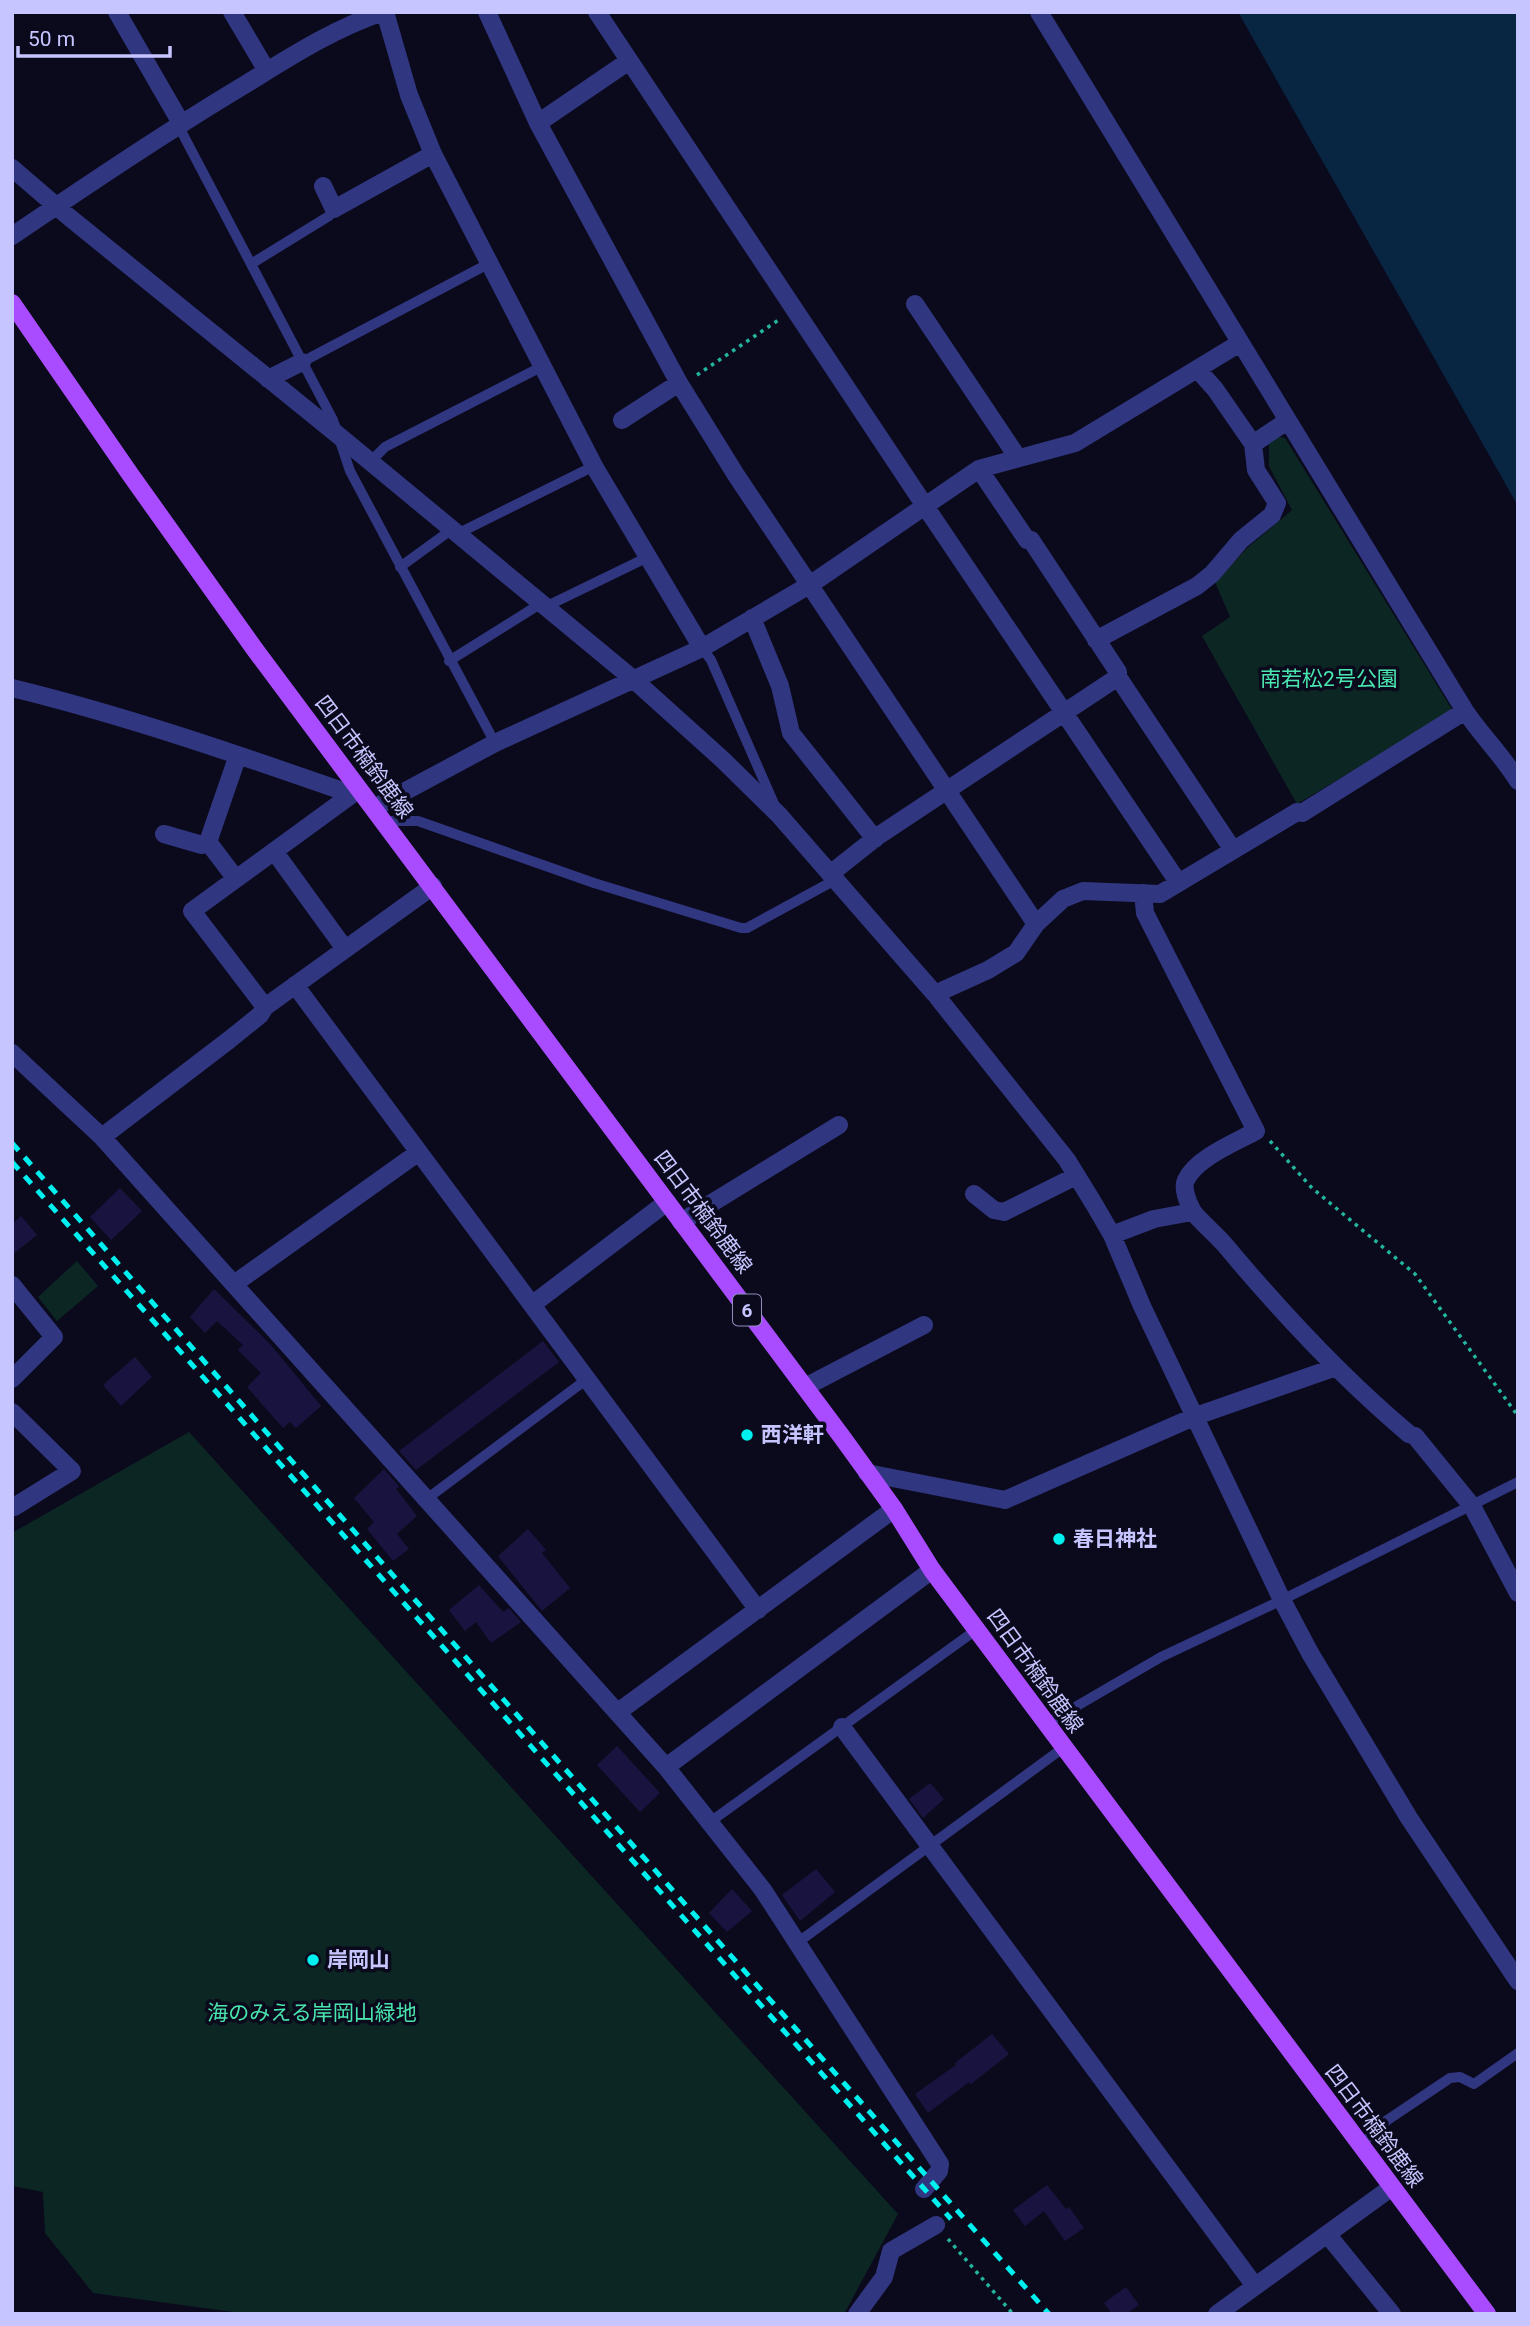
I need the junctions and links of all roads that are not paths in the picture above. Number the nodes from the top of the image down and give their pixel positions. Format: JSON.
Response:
{"nodes":[{"id":1,"x":117,"y":12,"type":"edge"},
{"id":2,"x":232,"y":12,"type":"edge"},
{"id":3,"x":384,"y":12,"type":"edge"},
{"id":4,"x":486,"y":12,"type":"edge"},
{"id":5,"x":597,"y":12,"type":"edge"},
{"id":6,"x":1038,"y":12,"type":"edge"},
{"id":7,"x":629,"y":61,"type":"junction"},
{"id":8,"x":267,"y":71,"type":"junction"},
{"id":9,"x":538,"y":123,"type":"junction"},
{"id":10,"x":180,"y":124,"type":"junction"},
{"id":11,"x":433,"y":154,"type":"junction"},
{"id":12,"x":12,"y":168,"type":"edge"},
{"id":13,"x":323,"y":186,"type":"dead end"},
{"id":14,"x":57,"y":205,"type":"junction"},
{"id":15,"x":334,"y":209,"type":"junction"},
{"id":16,"x":12,"y":236,"type":"edge"},
{"id":17,"x":251,"y":264,"type":"junction"},
{"id":18,"x":488,"y":264,"type":"junction"},
{"id":19,"x":12,"y":303,"type":"edge"},
{"id":20,"x":915,"y":304,"type":"dead end"},
{"id":21,"x":1240,"y":343,"type":"junction"},
{"id":22,"x":302,"y":362,"type":"junction"},
{"id":23,"x":543,"y":366,"type":"junction"},
{"id":24,"x":1197,"y":369,"type":"junction"},
{"id":25,"x":268,"y":379,"type":"junction"},
{"id":26,"x":680,"y":385,"type":"junction"},
{"id":27,"x":622,"y":420,"type":"dead end"},
{"id":28,"x":1287,"y":421,"type":"junction"},
{"id":29,"x":338,"y":435,"type":"junction"},
{"id":30,"x":1253,"y":444,"type":"junction"},
{"id":31,"x":1018,"y":458,"type":"junction"},
{"id":32,"x":371,"y":461,"type":"junction"},
{"id":33,"x":594,"y":466,"type":"junction"},
{"id":34,"x":979,"y":469,"type":"junction"},
{"id":35,"x":925,"y":506,"type":"junction"},
{"id":36,"x":454,"y":532,"type":"junction"},
{"id":37,"x":648,"y":557,"type":"junction"},
{"id":38,"x":400,"y":567,"type":"junction"},
{"id":39,"x":811,"y":584,"type":"junction"},
{"id":40,"x":543,"y":606,"type":"junction"},
{"id":41,"x":752,"y":618,"type":"junction"},
{"id":42,"x":1096,"y":640,"type":"junction"},
{"id":43,"x":702,"y":648,"type":"junction"},
{"id":44,"x":449,"y":661,"type":"junction"},
{"id":45,"x":1118,"y":677,"type":"junction"},
{"id":46,"x":633,"y":679,"type":"junction"},
{"id":47,"x":12,"y":688,"type":"edge"},
{"id":48,"x":1465,"y":711,"type":"junction"},
{"id":49,"x":1063,"y":712,"type":"junction"},
{"id":50,"x":495,"y":743,"type":"junction"},
{"id":51,"x":238,"y":755,"type":"junction"},
{"id":52,"x":1518,"y":780,"type":"edge"},
{"id":53,"x":946,"y":790,"type":"junction"},
{"id":54,"x":355,"y":792,"type":"junction"},
{"id":55,"x":379,"y":815,"type":"junction"},
{"id":56,"x":779,"y":815,"type":"junction"},
{"id":57,"x":164,"y":834,"type":"dead end"},
{"id":58,"x":875,"y":839,"type":"junction"},
{"id":59,"x":208,"y":842,"type":"junction"},
{"id":60,"x":1233,"y":850,"type":"junction"},
{"id":61,"x":274,"y":851,"type":"junction"},
{"id":62,"x":833,"y":877,"type":"junction"},
{"id":63,"x":236,"y":879,"type":"junction"},
{"id":64,"x":1178,"y":882,"type":"junction"},
{"id":65,"x":433,"y":886,"type":"junction"},
{"id":66,"x":1143,"y":893,"type":"junction"},
{"id":67,"x":1036,"y":924,"type":"junction"},
{"id":68,"x":345,"y":949,"type":"junction"},
{"id":69,"x":295,"y":985,"type":"junction"},
{"id":70,"x":935,"y":993,"type":"junction"},
{"id":71,"x":265,"y":1007,"type":"junction"},
{"id":72,"x":12,"y":1053,"type":"edge"},
{"id":73,"x":839,"y":1125,"type":"dead end"},
{"id":74,"x":102,"y":1137,"type":"junction"},
{"id":75,"x":419,"y":1152,"type":"junction"},
{"id":76,"x":1076,"y":1176,"type":"junction"},
{"id":77,"x":974,"y":1194,"type":"dead end"},
{"id":78,"x":667,"y":1202,"type":"junction"},
{"id":79,"x":1192,"y":1212,"type":"junction"},
{"id":80,"x":681,"y":1222,"type":"junction"},
{"id":81,"x":1112,"y":1235,"type":"junction"},
{"id":82,"x":234,"y":1284,"type":"junction"},
{"id":83,"x":12,"y":1285,"type":"edge"},
{"id":84,"x":533,"y":1304,"type":"junction"},
{"id":85,"x":924,"y":1325,"type":"dead end"},
{"id":86,"x":1336,"y":1367,"type":"junction"},
{"id":87,"x":587,"y":1378,"type":"junction"},
{"id":88,"x":12,"y":1379,"type":"edge"},
{"id":89,"x":805,"y":1387,"type":"junction"},
{"id":90,"x":12,"y":1412,"type":"edge"},
{"id":91,"x":1196,"y":1416,"type":"junction"},
{"id":92,"x":867,"y":1473,"type":"junction"},
{"id":93,"x":1518,"y":1482,"type":"edge"},
{"id":94,"x":428,"y":1498,"type":"junction"},
{"id":95,"x":12,"y":1506,"type":"edge"},
{"id":96,"x":1472,"y":1507,"type":"junction"},
{"id":97,"x":894,"y":1509,"type":"junction"},
{"id":98,"x":932,"y":1570,"type":"junction"},
{"id":99,"x":1518,"y":1594,"type":"edge"},
{"id":100,"x":1282,"y":1600,"type":"junction"},
{"id":101,"x":758,"y":1610,"type":"junction"},
{"id":102,"x":976,"y":1630,"type":"junction"},
{"id":103,"x":618,"y":1712,"type":"junction"},
{"id":104,"x":1046,"y":1724,"type":"junction"},
{"id":105,"x":842,"y":1727,"type":"junction"},
{"id":106,"x":1063,"y":1748,"type":"junction"},
{"id":107,"x":666,"y":1767,"type":"junction"},
{"id":108,"x":710,"y":1822,"type":"junction"},
{"id":109,"x":930,"y":1846,"type":"junction"},
{"id":110,"x":797,"y":1943,"type":"junction"},
{"id":111,"x":1518,"y":1981,"type":"edge"},
{"id":112,"x":1518,"y":2053,"type":"edge"},
{"id":113,"x":1361,"y":2145,"type":"junction"},
{"id":114,"x":1392,"y":2187,"type":"junction"},
{"id":115,"x":924,"y":2189,"type":"dead end"},
{"id":116,"x":936,"y":2225,"type":"road end"},
{"id":117,"x":1327,"y":2234,"type":"junction"},
{"id":118,"x":1255,"y":2286,"type":"junction"},
{"id":119,"x":1240,"y":2307,"type":"edge"},
{"id":120,"x":857,"y":2314,"type":"edge"},
{"id":121,"x":1217,"y":2314,"type":"edge"},
{"id":122,"x":1392,"y":2314,"type":"edge"},
{"id":123,"x":1487,"y":2314,"type":"edge"}],
"edges":[{"from":1,"to":10,"type":"street"},
{"from":2,"to":8,"type":"street"},
{"from":3,"to":8,"type":"street"},
{"from":3,"to":11,"type":"street"},
{"from":4,"to":9,"type":"street"},
{"from":5,"to":7,"type":"street"},
{"from":6,"to":21,"type":"street"},
{"from":7,"to":9,"type":"street"},
{"from":7,"to":35,"type":"street"},
{"from":8,"to":10,"type":"street"},
{"from":9,"to":26,"type":"street"},
{"from":10,"to":14,"type":"street"},
{"from":10,"to":17,"type":"lane"},
{"from":11,"to":15,"type":"street"},
{"from":11,"to":18,"type":"street"},
{"from":12,"to":14,"type":"street"},
{"from":13,"to":15,"type":"street"},
{"from":14,"to":16,"type":"street"},
{"from":14,"to":25,"type":"street"},
{"from":15,"to":17,"type":"lane"},
{"from":17,"to":22,"type":"lane"},
{"from":18,"to":22,"type":"lane"},
{"from":18,"to":23,"type":"street"},
{"from":19,"to":54,"type":"main road","name":"四日市楠鈴鹿線","number":"6"},
{"from":20,"to":31,"type":"street"},
{"from":21,"to":24,"type":"street"},
{"from":21,"to":28,"type":"street"},
{"from":22,"to":25,"type":"street"},
{"from":22,"to":29,"type":"lane"},
{"from":23,"to":32,"type":"lane"},
{"from":23,"to":33,"type":"street"},
{"from":24,"to":30,"type":"street"},
{"from":24,"to":31,"type":"street"},
{"from":25,"to":29,"type":"street"},
{"from":26,"to":27,"type":"street"},
{"from":26,"to":39,"type":"street"},
{"from":28,"to":30,"type":"street"},
{"from":28,"to":48,"type":"street"},
{"from":29,"to":32,"type":"street"},
{"from":29,"to":38,"type":"lane"},
{"from":30,"to":42,"type":"street"},
{"from":31,"to":34,"type":"street"},
{"from":32,"to":36,"type":"street"},
{"from":33,"to":36,"type":"lane"},
{"from":33,"to":37,"type":"street"},
{"from":34,"to":35,"type":"street"},
{"from":34,"to":42,"type":"street"},
{"from":35,"to":39,"type":"street"},
{"from":35,"to":49,"type":"street"},
{"from":36,"to":38,"type":"lane"},
{"from":36,"to":40,"type":"street"},
{"from":37,"to":40,"type":"lane"},
{"from":37,"to":43,"type":"street"},
{"from":38,"to":44,"type":"lane"},
{"from":39,"to":41,"type":"street"},
{"from":39,"to":53,"type":"street"},
{"from":40,"to":44,"type":"lane"},
{"from":40,"to":46,"type":"street"},
{"from":41,"to":43,"type":"street"},
{"from":41,"to":58,"type":"street"},
{"from":42,"to":45,"type":"street"},
{"from":43,"to":46,"type":"street"},
{"from":43,"to":56,"type":"lane"},
{"from":44,"to":50,"type":"lane"},
{"from":45,"to":49,"type":"street"},
{"from":45,"to":60,"type":"street"},
{"from":46,"to":50,"type":"street"},
{"from":46,"to":56,"type":"street"},
{"from":47,"to":51,"type":"street"},
{"from":48,"to":52,"type":"street"},
{"from":48,"to":60,"type":"street"},
{"from":49,"to":53,"type":"street"},
{"from":49,"to":64,"type":"street"},
{"from":50,"to":55,"type":"street"},
{"from":51,"to":54,"type":"street"},
{"from":51,"to":59,"type":"street"},
{"from":53,"to":58,"type":"street"},
{"from":53,"to":67,"type":"street"},
{"from":54,"to":55,"type":"main road","name":"四日市楠鈴鹿線","number":"6"},
{"from":54,"to":61,"type":"street"},
{"from":55,"to":62,"type":"lane"},
{"from":55,"to":65,"type":"main road","name":"四日市楠鈴鹿線","number":"6"},
{"from":56,"to":62,"type":"street"},
{"from":57,"to":59,"type":"street"},
{"from":58,"to":62,"type":"street"},
{"from":59,"to":63,"type":"street"},
{"from":60,"to":64,"type":"street"},
{"from":61,"to":63,"type":"street"},
{"from":61,"to":68,"type":"street"},
{"from":62,"to":70,"type":"street"},
{"from":63,"to":71,"type":"street"},
{"from":64,"to":66,"type":"street"},
{"from":65,"to":68,"type":"street"},
{"from":65,"to":78,"type":"main road","name":"四日市楠鈴鹿線","number":"6"},
{"from":66,"to":67,"type":"street"},
{"from":66,"to":79,"type":"street"},
{"from":67,"to":70,"type":"street"},
{"from":68,"to":69,"type":"street"},
{"from":69,"to":71,"type":"street"},
{"from":69,"to":75,"type":"street"},
{"from":70,"to":76,"type":"street"},
{"from":71,"to":74,"type":"street"},
{"from":72,"to":74,"type":"street"},
{"from":73,"to":80,"type":"street"},
{"from":74,"to":82,"type":"street"},
{"from":75,"to":82,"type":"street"},
{"from":75,"to":84,"type":"street"},
{"from":76,"to":77,"type":"street"},
{"from":76,"to":81,"type":"street"},
{"from":78,"to":80,"type":"main road","name":"四日市楠鈴鹿線","number":"6"},
{"from":78,"to":84,"type":"street"},
{"from":79,"to":81,"type":"street"},
{"from":79,"to":86,"type":"street"},
{"from":80,"to":89,"type":"main road","name":"四日市楠鈴鹿線","number":"6"},
{"from":81,"to":91,"type":"street"},
{"from":82,"to":94,"type":"street"},
{"from":83,"to":88,"type":"street"},
{"from":84,"to":87,"type":"street"},
{"from":85,"to":89,"type":"street"},
{"from":86,"to":91,"type":"street"},
{"from":86,"to":96,"type":"street"},
{"from":87,"to":94,"type":"lane"},
{"from":87,"to":101,"type":"street"},
{"from":89,"to":92,"type":"main road","name":"四日市楠鈴鹿線","number":"6"},
{"from":90,"to":95,"type":"street"},
{"from":91,"to":92,"type":"street"},
{"from":91,"to":100,"type":"street"},
{"from":92,"to":97,"type":"main road","name":"四日市楠鈴鹿線","number":"6"},
{"from":93,"to":96,"type":"lane"},
{"from":94,"to":103,"type":"street"},
{"from":96,"to":99,"type":"street"},
{"from":96,"to":100,"type":"lane"},
{"from":97,"to":98,"type":"main road","name":"四日市楠鈴鹿線","number":"6"},
{"from":97,"to":101,"type":"street"},
{"from":98,"to":102,"type":"main road","name":"四日市楠鈴鹿線","number":"6"},
{"from":98,"to":107,"type":"street"},
{"from":100,"to":104,"type":"lane"},
{"from":100,"to":111,"type":"street"},
{"from":101,"to":103,"type":"street"},
{"from":102,"to":104,"type":"main road","name":"四日市楠鈴鹿線","number":"6"},
{"from":102,"to":105,"type":"lane"},
{"from":103,"to":107,"type":"street"},
{"from":104,"to":106,"type":"main road","name":"四日市楠鈴鹿線","number":"6"},
{"from":105,"to":108,"type":"lane"},
{"from":105,"to":109,"type":"street"},
{"from":106,"to":109,"type":"lane"},
{"from":106,"to":113,"type":"main road","name":"四日市楠鈴鹿線","number":"6"},
{"from":107,"to":108,"type":"street"},
{"from":108,"to":110,"type":"street"},
{"from":109,"to":110,"type":"lane"},
{"from":109,"to":118,"type":"street"},
{"from":110,"to":115,"type":"street"},
{"from":112,"to":113,"type":"lane"},
{"from":113,"to":114,"type":"main road","name":"四日市楠鈴鹿線","number":"6"},
{"from":114,"to":117,"type":"street"},
{"from":114,"to":123,"type":"main road","name":"四日市楠鈴鹿線","number":"6"},
{"from":116,"to":120,"type":"street"},
{"from":117,"to":118,"type":"street"},
{"from":117,"to":122,"type":"street"},
{"from":118,"to":119,"type":"street"},
{"from":119,"to":121,"type":"street"}]}
